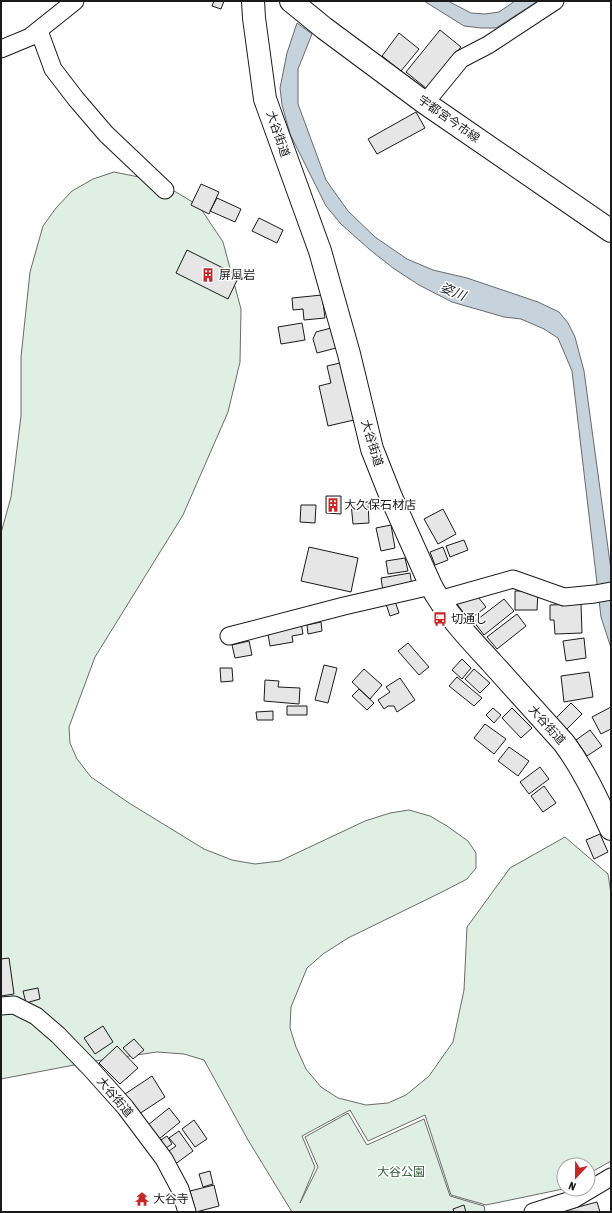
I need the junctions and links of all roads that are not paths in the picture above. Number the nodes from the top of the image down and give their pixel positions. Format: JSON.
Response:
{"nodes":[{"id":1,"x":75,"y":1,"type":"edge"},
{"id":2,"x":253,"y":1,"type":"edge"},
{"id":3,"x":555,"y":1,"type":"edge"},
{"id":4,"x":294,"y":4,"type":"edge"},
{"id":5,"x":39,"y":31,"type":"junction"},
{"id":6,"x":1,"y":49,"type":"edge"},
{"id":7,"x":425,"y":103,"type":"junction"},
{"id":8,"x":165,"y":190,"type":"dead end"},
{"id":9,"x":611,"y":231,"type":"edge"},
{"id":10,"x":611,"y":591,"type":"edge"},
{"id":11,"x":435,"y":593,"type":"junction"},
{"id":12,"x":229,"y":636,"type":"dead end"},
{"id":13,"x":611,"y":829,"type":"edge"},
{"id":14,"x":8,"y":1006,"type":"edge"},
{"id":15,"x":611,"y":1177,"type":"edge"},
{"id":16,"x":187,"y":1212,"type":"edge"},
{"id":17,"x":533,"y":1212,"type":"edge"}],
"edges":[{"from":1,"to":5,"type":"street"},
{"from":2,"to":11,"type":"main road","name":"大谷街道"},
{"from":3,"to":7,"type":"street"},
{"from":4,"to":7,"type":"main road","name":"宇都宮今市線"},
{"from":5,"to":6,"type":"street"},
{"from":5,"to":8,"type":"street"},
{"from":7,"to":9,"type":"main road","name":"宇都宮今市線"},
{"from":10,"to":11,"type":"street"},
{"from":11,"to":12,"type":"street"},
{"from":11,"to":13,"type":"main road","name":"大谷街道"},
{"from":14,"to":16,"type":"street","name":"大谷街道"},
{"from":15,"to":17,"type":"street"}]}
